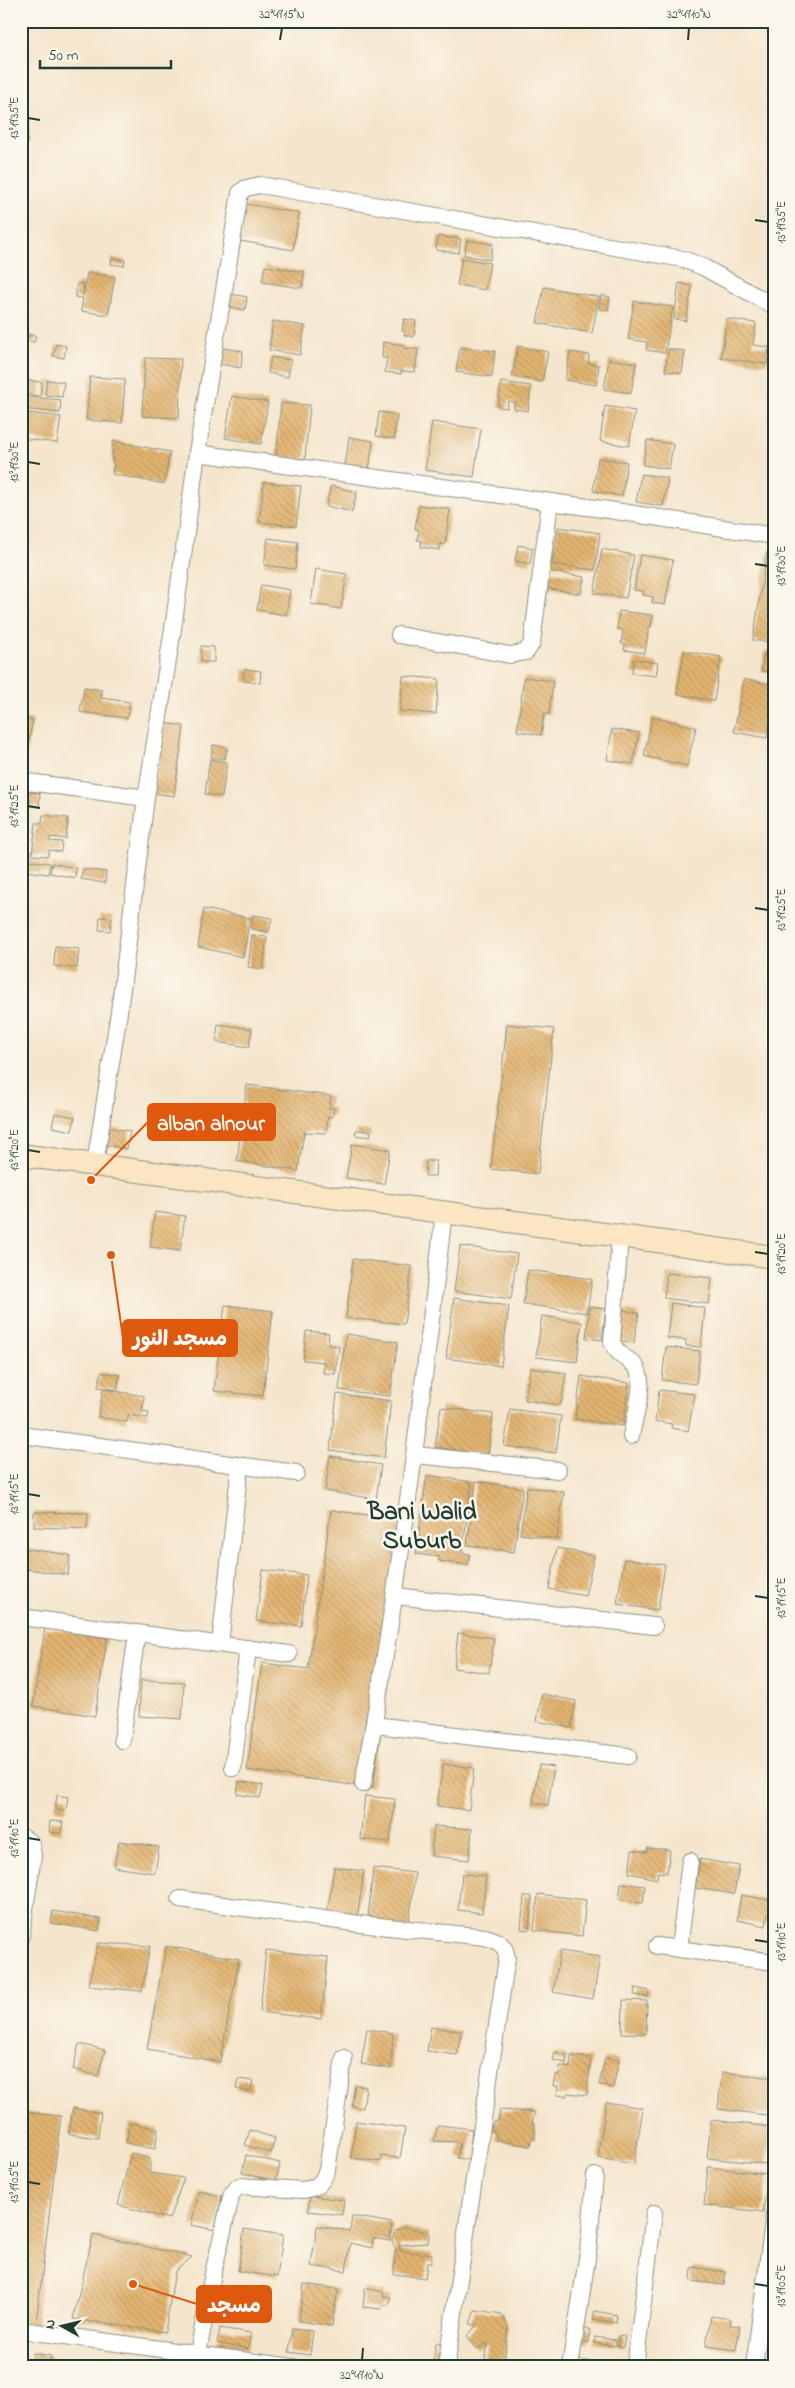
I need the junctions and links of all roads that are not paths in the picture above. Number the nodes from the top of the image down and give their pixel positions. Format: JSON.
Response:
{"nodes":[{"id":1,"x":774,"y":306,"type":"edge"},
{"id":2,"x":197,"y":454,"type":"junction"},
{"id":3,"x":550,"y":502,"type":"junction"},
{"id":4,"x":774,"y":536,"type":"edge"},
{"id":5,"x":399,"y":635,"type":"dead end"},
{"id":6,"x":21,"y":781,"type":"edge"},
{"id":7,"x":146,"y":798,"type":"junction"},
{"id":8,"x":21,"y":1155,"type":"edge"},
{"id":9,"x":96,"y":1164,"type":"junction"},
{"id":10,"x":444,"y":1214,"type":"junction"},
{"id":11,"x":620,"y":1236,"type":"junction"},
{"id":12,"x":774,"y":1257,"type":"edge"},
{"id":13,"x":21,"y":1435,"type":"edge"},
{"id":14,"x":631,"y":1436,"type":"dead end"},
{"id":15,"x":416,"y":1455,"type":"junction"},
{"id":16,"x":240,"y":1465,"type":"junction"},
{"id":17,"x":558,"y":1470,"type":"dead end"},
{"id":18,"x":296,"y":1473,"type":"dead end"},
{"id":19,"x":396,"y":1596,"type":"junction"},
{"id":20,"x":21,"y":1617,"type":"edge"},
{"id":21,"x":654,"y":1626,"type":"dead end"},
{"id":22,"x":137,"y":1633,"type":"junction"},
{"id":23,"x":220,"y":1644,"type":"junction"},
{"id":24,"x":248,"y":1648,"type":"junction"},
{"id":25,"x":289,"y":1654,"type":"dead end"},
{"id":26,"x":374,"y":1724,"type":"junction"},
{"id":27,"x":122,"y":1740,"type":"dead end"},
{"id":28,"x":628,"y":1756,"type":"dead end"},
{"id":29,"x":233,"y":1768,"type":"dead end"},
{"id":30,"x":364,"y":1784,"type":"dead end"},
{"id":31,"x":21,"y":1836,"type":"edge"},
{"id":32,"x":690,"y":1860,"type":"dead end"},
{"id":33,"x":180,"y":1898,"type":"dead end"},
{"id":34,"x":21,"y":1936,"type":"edge"},
{"id":35,"x":657,"y":1946,"type":"dead end"},
{"id":36,"x":678,"y":1949,"type":"junction"},
{"id":37,"x":774,"y":1962,"type":"edge"},
{"id":38,"x":344,"y":2058,"type":"dead end"},
{"id":39,"x":595,"y":2176,"type":"dead end"},
{"id":40,"x":654,"y":2213,"type":"dead end"},
{"id":41,"x":774,"y":2214,"type":"edge"},
{"id":42,"x":21,"y":2330,"type":"edge"},
{"id":43,"x":198,"y":2353,"type":"junction"},
{"id":44,"x":293,"y":2367,"type":"edge"},
{"id":45,"x":446,"y":2367,"type":"edge"},
{"id":46,"x":570,"y":2367,"type":"edge"},
{"id":47,"x":635,"y":2367,"type":"edge"},
{"id":48,"x":754,"y":2367,"type":"edge"}],
"edges":[{"from":1,"to":2,"type":"street"},
{"from":2,"to":3,"type":"street"},
{"from":2,"to":7,"type":"street"},
{"from":3,"to":4,"type":"street"},
{"from":3,"to":5,"type":"street"},
{"from":6,"to":7,"type":"street"},
{"from":7,"to":9,"type":"street"},
{"from":8,"to":9,"type":"main road"},
{"from":9,"to":10,"type":"main road"},
{"from":10,"to":11,"type":"main road"},
{"from":10,"to":15,"type":"street"},
{"from":11,"to":12,"type":"main road"},
{"from":11,"to":14,"type":"street"},
{"from":13,"to":16,"type":"street"},
{"from":15,"to":17,"type":"street"},
{"from":15,"to":19,"type":"street"},
{"from":16,"to":18,"type":"street"},
{"from":16,"to":23,"type":"street"},
{"from":19,"to":21,"type":"street"},
{"from":19,"to":26,"type":"street"},
{"from":20,"to":22,"type":"street"},
{"from":22,"to":23,"type":"street"},
{"from":22,"to":27,"type":"street"},
{"from":23,"to":24,"type":"street"},
{"from":24,"to":25,"type":"street"},
{"from":24,"to":29,"type":"street"},
{"from":26,"to":28,"type":"street"},
{"from":26,"to":30,"type":"street"},
{"from":31,"to":34,"type":"street"},
{"from":32,"to":36,"type":"street"},
{"from":33,"to":45,"type":"street"},
{"from":35,"to":36,"type":"street"},
{"from":36,"to":37,"type":"street"},
{"from":38,"to":43,"type":"street"},
{"from":39,"to":46,"type":"street"},
{"from":40,"to":47,"type":"street"},
{"from":41,"to":48,"type":"street"},
{"from":42,"to":43,"type":"street"},
{"from":43,"to":44,"type":"street"}]}
